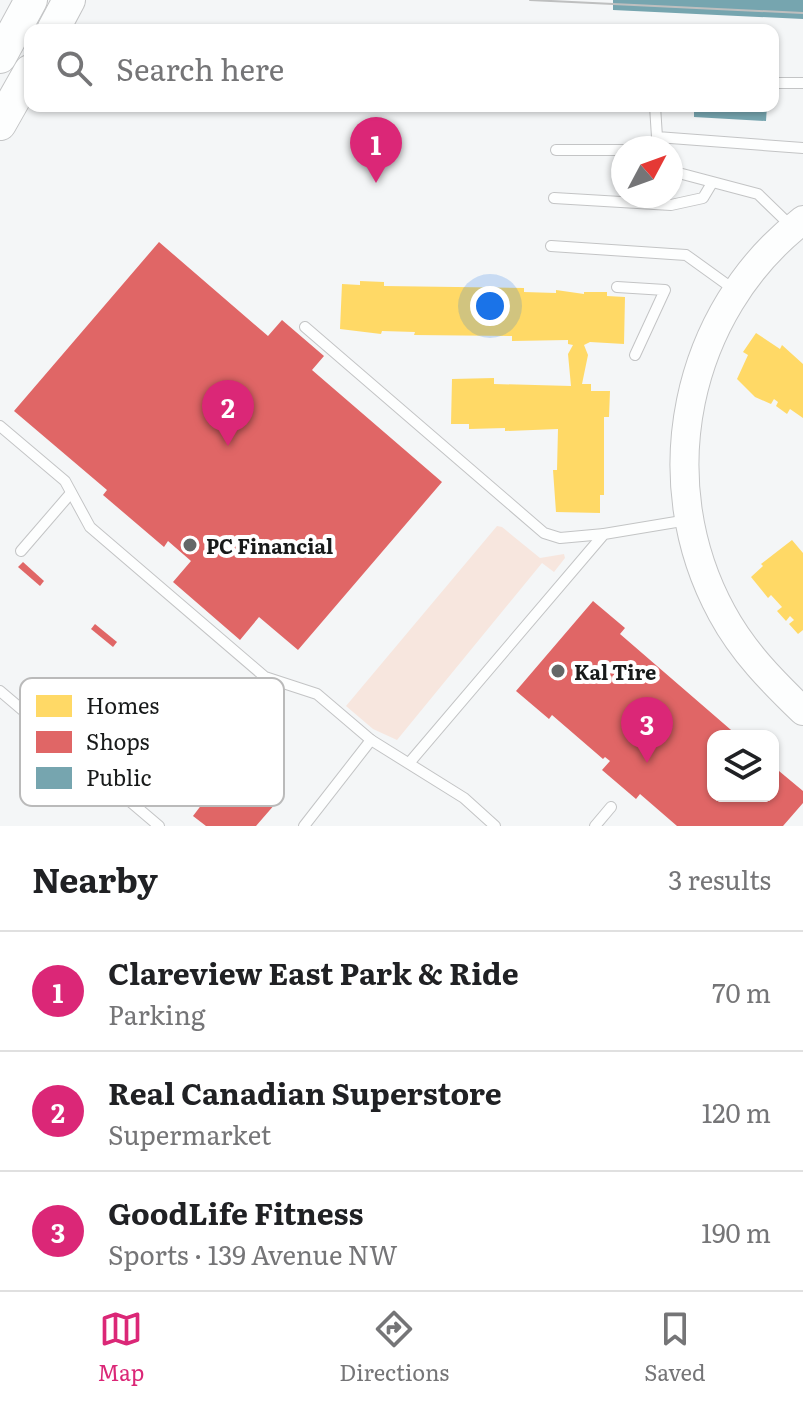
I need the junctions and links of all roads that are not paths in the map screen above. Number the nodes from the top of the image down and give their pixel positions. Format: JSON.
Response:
{"nodes":[{"id":1,"x":31,"y":0,"type":"edge"},
{"id":2,"x":69,"y":0,"type":"edge"},
{"id":3,"x":56,"y":24,"type":"edge"},
{"id":4,"x":6,"y":46,"type":"edge"},
{"id":5,"x":24,"y":82,"type":"edge"},
{"id":6,"x":779,"y":83,"type":"edge"},
{"id":7,"x":803,"y":83,"type":"edge"},
{"id":8,"x":655,"y":112,"type":"edge"},
{"id":9,"x":0,"y":124,"type":"edge"},
{"id":10,"x":803,"y":148,"type":"edge"},
{"id":11,"x":556,"y":150,"type":"dead end"},
{"id":12,"x":611,"y":150,"type":"edge"},
{"id":13,"x":683,"y":175,"type":"edge"},
{"id":14,"x":712,"y":183,"type":"junction"},
{"id":15,"x":554,"y":198,"type":"dead end"},
{"id":16,"x":798,"y":224,"type":"edge"},
{"id":17,"x":551,"y":246,"type":"dead end"},
{"id":18,"x":617,"y":287,"type":"dead end"},
{"id":19,"x":736,"y":291,"type":"junction"},
{"id":20,"x":305,"y":327,"type":"dead end"},
{"id":21,"x":635,"y":355,"type":"dead end"},
{"id":22,"x":0,"y":426,"type":"edge"},
{"id":23,"x":71,"y":493,"type":"junction"},
{"id":24,"x":690,"y":520,"type":"junction"},
{"id":25,"x":604,"y":534,"type":"junction"},
{"id":26,"x":21,"y":551,"type":"dead end"},
{"id":27,"x":268,"y":678,"type":"edge"},
{"id":28,"x":284,"y":683,"type":"edge"},
{"id":29,"x":0,"y":691,"type":"edge"},
{"id":30,"x":20,"y":708,"type":"edge"},
{"id":31,"x":803,"y":711,"type":"edge"},
{"id":32,"x":371,"y":740,"type":"junction"},
{"id":33,"x":410,"y":762,"type":"junction"},
{"id":34,"x":135,"y":806,"type":"edge"},
{"id":35,"x":611,"y":807,"type":"dead end"},
{"id":36,"x":159,"y":826,"type":"edge"},
{"id":37,"x":304,"y":826,"type":"edge"},
{"id":38,"x":495,"y":826,"type":"edge"},
{"id":39,"x":595,"y":826,"type":"edge"}],
"edges":[{"from":1,"to":4,"type":"main road"},
{"from":2,"to":3,"type":"main road"},
{"from":5,"to":9,"type":"main road"},
{"from":6,"to":7,"type":"lane"},
{"from":8,"to":10,"type":"lane"},
{"from":11,"to":12,"type":"lane"},
{"from":13,"to":14,"type":"lane"},
{"from":14,"to":15,"type":"lane"},
{"from":14,"to":16,"type":"lane"},
{"from":16,"to":19,"type":"street"},
{"from":17,"to":19,"type":"lane"},
{"from":18,"to":21,"type":"lane"},
{"from":19,"to":24,"type":"street"},
{"from":20,"to":25,"type":"lane"},
{"from":22,"to":23,"type":"lane"},
{"from":23,"to":26,"type":"lane"},
{"from":23,"to":27,"type":"lane"},
{"from":24,"to":25,"type":"lane"},
{"from":24,"to":31,"type":"street"},
{"from":25,"to":33,"type":"lane"},
{"from":28,"to":32,"type":"lane"},
{"from":29,"to":30,"type":"lane"},
{"from":32,"to":33,"type":"lane"},
{"from":32,"to":37,"type":"lane"},
{"from":33,"to":38,"type":"lane"},
{"from":34,"to":36,"type":"lane"},
{"from":35,"to":39,"type":"lane"}]}
